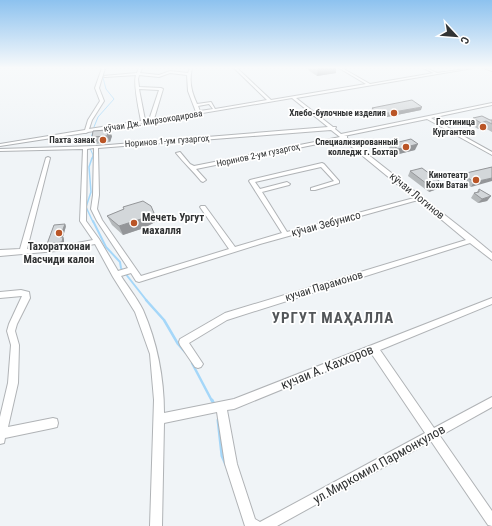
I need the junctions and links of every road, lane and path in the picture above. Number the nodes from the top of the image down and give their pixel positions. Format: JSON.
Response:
{"nodes":[{"id":1,"x":98,"y":93,"type":"edge"},
{"id":2,"x":138,"y":93,"type":"edge"},
{"id":3,"x":160,"y":93,"type":"edge"},
{"id":4,"x":190,"y":93,"type":"edge"},
{"id":5,"x":260,"y":93,"type":"edge"},
{"id":6,"x":322,"y":93,"type":"edge"},
{"id":7,"x":294,"y":97,"type":"junction"},
{"id":8,"x":270,"y":102,"type":"junction"},
{"id":9,"x":492,"y":104,"type":"edge"},
{"id":10,"x":195,"y":105,"type":"junction"},
{"id":11,"x":214,"y":108,"type":"dead end"},
{"id":12,"x":199,"y":113,"type":"junction"},
{"id":13,"x":429,"y":118,"type":"junction"},
{"id":14,"x":153,"y":121,"type":"junction"},
{"id":15,"x":143,"y":122,"type":"junction"},
{"id":16,"x":334,"y":128,"type":"junction"},
{"id":17,"x":86,"y":132,"type":"junction"},
{"id":18,"x":343,"y":136,"type":"junction"},
{"id":19,"x":0,"y":145,"type":"edge"},
{"id":20,"x":90,"y":147,"type":"junction"},
{"id":21,"x":0,"y":150,"type":"edge"},
{"id":22,"x":178,"y":153,"type":"dead end"},
{"id":23,"x":492,"y":154,"type":"edge"},
{"id":24,"x":48,"y":158,"type":"dead end"},
{"id":25,"x":193,"y":168,"type":"junction"},
{"id":26,"x":202,"y":180,"type":"dead end"},
{"id":27,"x":287,"y":184,"type":"dead end"},
{"id":28,"x":313,"y":189,"type":"dead end"},
{"id":29,"x":258,"y":191,"type":"junction"},
{"id":30,"x":420,"y":198,"type":"junction"},
{"id":31,"x":203,"y":207,"type":"dead end"},
{"id":32,"x":286,"y":235,"type":"junction"},
{"id":33,"x":472,"y":240,"type":"junction"},
{"id":34,"x":97,"y":241,"type":"junction"},
{"id":35,"x":233,"y":250,"type":"junction"},
{"id":36,"x":23,"y":251,"type":"junction"},
{"id":37,"x":0,"y":252,"type":"edge"},
{"id":38,"x":492,"y":257,"type":"edge"},
{"id":39,"x":133,"y":269,"type":"junction"},
{"id":40,"x":116,"y":275,"type":"junction"},
{"id":41,"x":0,"y":295,"type":"edge"},
{"id":42,"x":492,"y":301,"type":"edge"},
{"id":43,"x":374,"y":348,"type":"junction"},
{"id":44,"x":198,"y":364,"type":"dead end"},
{"id":45,"x":492,"y":402,"type":"edge"},
{"id":46,"x":221,"y":407,"type":"junction"},
{"id":47,"x":158,"y":419,"type":"junction"},
{"id":48,"x":53,"y":422,"type":"dead end"},
{"id":49,"x":1,"y":435,"type":"edge"},
{"id":50,"x":432,"y":435,"type":"junction"},
{"id":51,"x":492,"y":521,"type":"edge"},
{"id":52,"x":156,"y":526,"type":"edge"},
{"id":53,"x":256,"y":526,"type":"edge"},
{"id":54,"x":265,"y":526,"type":"edge"}],
"edges":[{"from":1,"to":17,"type":"street"},
{"from":2,"to":15,"type":"street"},
{"from":3,"to":14,"type":"street"},
{"from":4,"to":10,"type":"street"},
{"from":5,"to":8,"type":"street"},
{"from":6,"to":7,"type":"street","name":"кӯчаи Дж. Мирзокодирова"},
{"from":7,"to":8,"type":"street","name":"кӯчаи Дж. Мирзокодирова"},
{"from":7,"to":16,"type":"street"},
{"from":8,"to":12,"type":"street","name":"кӯчаи Дж. Мирзокодирова"},
{"from":9,"to":13,"type":"street","name":"Норинов 2-ум гузаргоҳ"},
{"from":10,"to":11,"type":"street"},
{"from":10,"to":12,"type":"street"},
{"from":12,"to":14,"type":"street","name":"кӯчаи Дж. Мирзокодирова"},
{"from":13,"to":18,"type":"street","name":"Норинов 2-ум гузаргоҳ"},
{"from":13,"to":23,"type":"street"},
{"from":14,"to":15,"type":"street","name":"кӯчаи Дж. Мирзокодирова"},
{"from":15,"to":17,"type":"street","name":"кӯчаи Дж. Мирзокодирова"},
{"from":16,"to":18,"type":"street","name":"кӯчаи Логинов"},
{"from":16,"to":20,"type":"street","name":"Норинов 1-ум гузаргоҳ"},
{"from":17,"to":19,"type":"street","name":"кӯчаи Дж. Мирзокодирова"},
{"from":18,"to":25,"type":"street","name":"Норинов 2-ум гузаргоҳ"},
{"from":18,"to":30,"type":"street","name":"кӯчаи Логинов"},
{"from":20,"to":21,"type":"street","name":"Норинов 1-ум гузаргоҳ"},
{"from":20,"to":34,"type":"street"},
{"from":20,"to":39,"type":"street"},
{"from":22,"to":25,"type":"street"},
{"from":24,"to":36,"type":"street"},
{"from":25,"to":26,"type":"street"},
{"from":27,"to":29,"type":"street"},
{"from":28,"to":29,"type":"street"},
{"from":29,"to":32,"type":"street"},
{"from":30,"to":32,"type":"street","name":"кӯчаи Зебунисо"},
{"from":30,"to":33,"type":"street","name":"кӯчаи Логинов"},
{"from":31,"to":35,"type":"street"},
{"from":32,"to":35,"type":"street","name":"кӯчаи Зебунисо"},
{"from":33,"to":38,"type":"street","name":"кӯчаи Логинов"},
{"from":33,"to":44,"type":"street","name":"кучаи Парамонов"},
{"from":34,"to":36,"type":"street"},
{"from":34,"to":40,"type":"street"},
{"from":35,"to":39,"type":"street","name":"кӯчаи Зебунисо"},
{"from":36,"to":37,"type":"street"},
{"from":39,"to":40,"type":"street"},
{"from":40,"to":47,"type":"street"},
{"from":41,"to":49,"type":"street"},
{"from":42,"to":43,"type":"street","name":"кучаи А. Каххоров"},
{"from":43,"to":46,"type":"street","name":"кучаи А. Каххоров"},
{"from":43,"to":50,"type":"street"},
{"from":45,"to":50,"type":"street","name":"ул.Миркомил Пармонкулов"},
{"from":46,"to":47,"type":"street","name":"кучаи А. Каххоров"},
{"from":46,"to":53,"type":"street"},
{"from":47,"to":52,"type":"street"},
{"from":48,"to":49,"type":"street"},
{"from":50,"to":51,"type":"street"},
{"from":50,"to":54,"type":"street","name":"ул.Миркомил Пармонкулов"}]}
